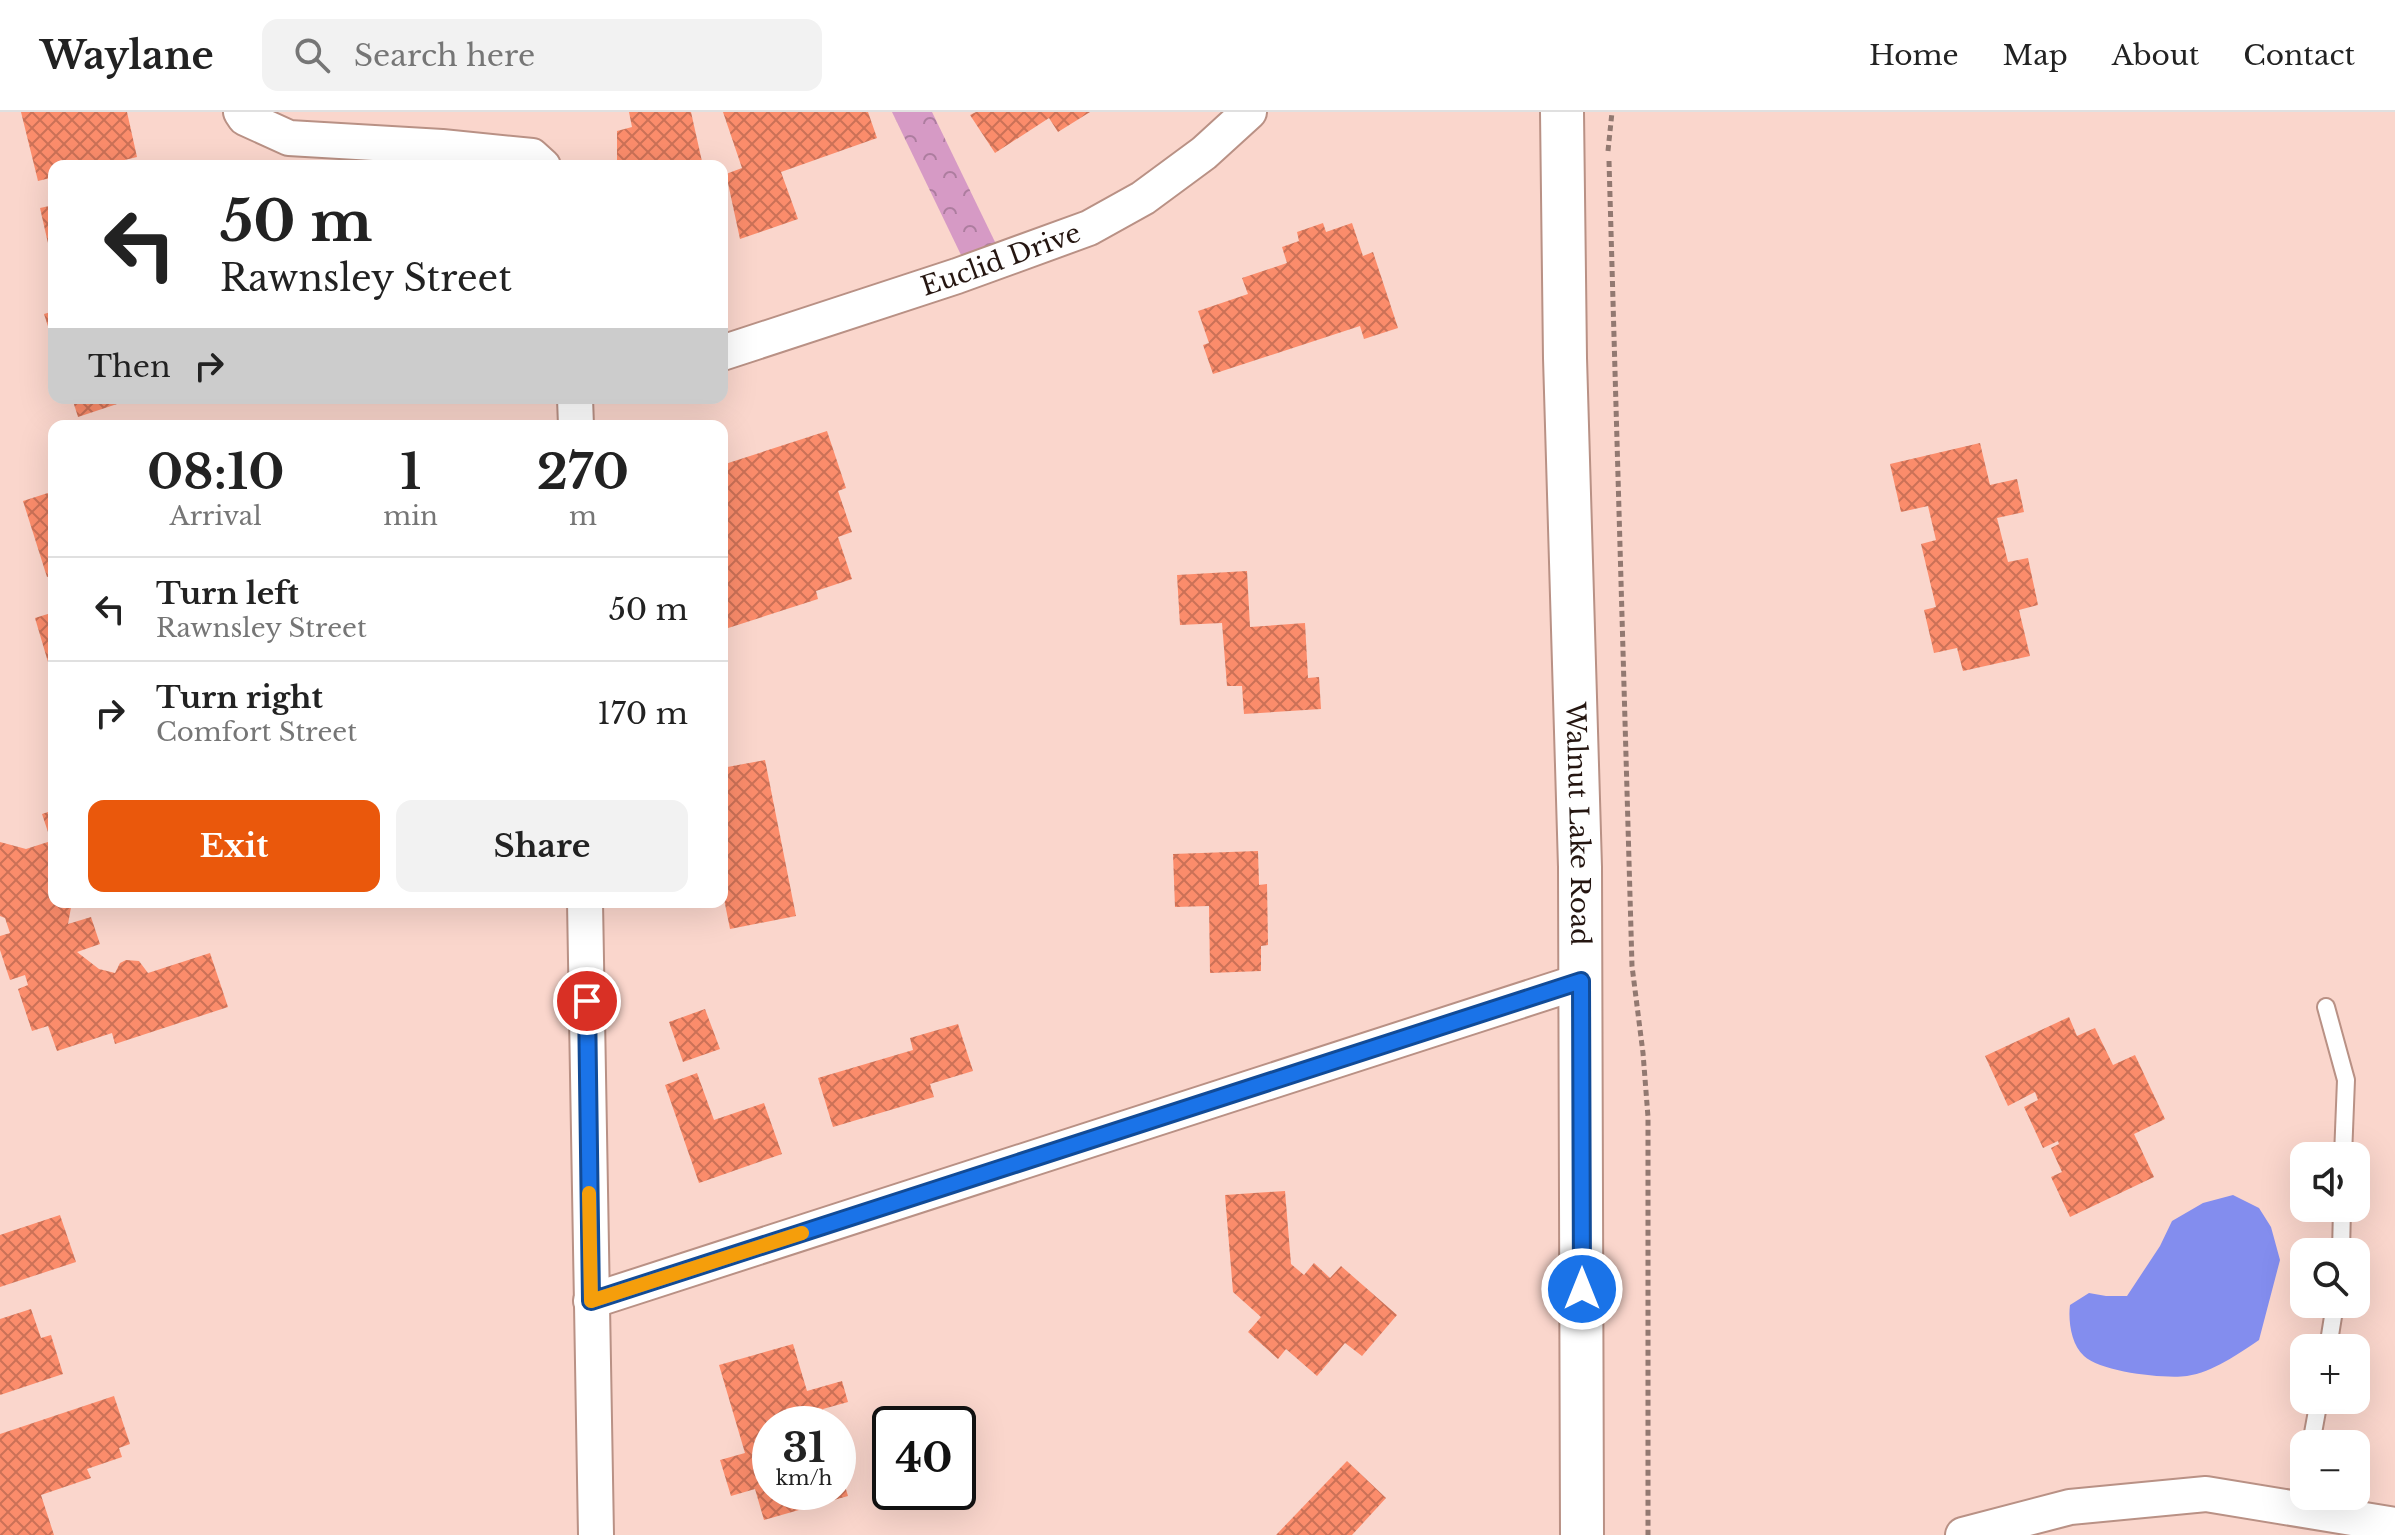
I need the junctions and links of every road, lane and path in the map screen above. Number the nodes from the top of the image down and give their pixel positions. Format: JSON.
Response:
{"nodes":[{"id":1,"x":241,"y":112,"type":"edge"},
{"id":2,"x":1249,"y":112,"type":"edge"},
{"id":3,"x":1562,"y":112,"type":"edge"},
{"id":4,"x":1612,"y":112,"type":"edge"},
{"id":5,"x":536,"y":160,"type":"edge"},
{"id":6,"x":728,"y":351,"type":"edge"},
{"id":7,"x":585,"y":908,"type":"edge"},
{"id":8,"x":1581,"y":981,"type":"junction"},
{"id":9,"x":2326,"y":1007,"type":"dead end"},
{"id":10,"x":2344,"y":1142,"type":"edge"},
{"id":11,"x":591,"y":1301,"type":"junction"},
{"id":12,"x":2290,"y":1502,"type":"edge"},
{"id":13,"x":2333,"y":1510,"type":"edge"},
{"id":14,"x":2395,"y":1525,"type":"edge"},
{"id":15,"x":596,"y":1535,"type":"edge"},
{"id":16,"x":1582,"y":1535,"type":"edge"},
{"id":17,"x":1648,"y":1535,"type":"edge"},
{"id":18,"x":1963,"y":1535,"type":"edge"}],
"edges":[{"from":1,"to":5,"type":"street"},
{"from":2,"to":6,"type":"street","name":"Euclid Drive"},
{"from":3,"to":8,"type":"street","name":"Walnut Lake Road"},
{"from":4,"to":17,"type":"path"},
{"from":7,"to":11,"type":"street"},
{"from":8,"to":11,"type":"street"},
{"from":8,"to":16,"type":"street","name":"Walnut Lake Road"},
{"from":9,"to":10,"type":"lane"},
{"from":11,"to":15,"type":"street"},
{"from":12,"to":18,"type":"street"},
{"from":13,"to":14,"type":"street"}]}
